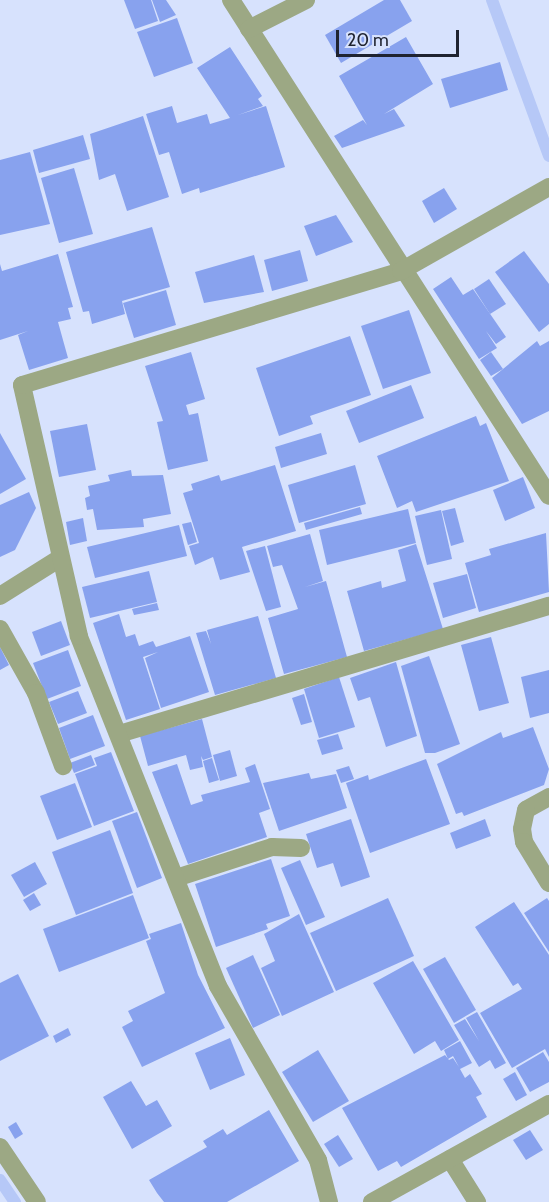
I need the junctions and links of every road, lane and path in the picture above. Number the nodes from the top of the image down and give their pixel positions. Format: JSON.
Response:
{"nodes":[{"id":1,"x":231,"y":0,"type":"edge"},
{"id":2,"x":306,"y":0,"type":"edge"},
{"id":3,"x":249,"y":29,"type":"junction"},
{"id":4,"x":549,"y":187,"type":"edge"},
{"id":5,"x":401,"y":271,"type":"junction"},
{"id":6,"x":549,"y":496,"type":"edge"},
{"id":7,"x":60,"y":558,"type":"junction"},
{"id":8,"x":0,"y":596,"type":"edge"},
{"id":9,"x":549,"y":606,"type":"edge"},
{"id":10,"x":0,"y":629,"type":"edge"},
{"id":11,"x":119,"y":734,"type":"junction"},
{"id":12,"x":63,"y":766,"type":"dead end"},
{"id":13,"x":549,"y":797,"type":"edge"},
{"id":14,"x":301,"y":848,"type":"dead end"},
{"id":15,"x":176,"y":878,"type":"junction"},
{"id":16,"x":549,"y":883,"type":"edge"},
{"id":17,"x":549,"y":1104,"type":"edge"},
{"id":18,"x":0,"y":1147,"type":"edge"},
{"id":19,"x":450,"y":1159,"type":"junction"},
{"id":20,"x":37,"y":1202,"type":"edge"},
{"id":21,"x":329,"y":1202,"type":"edge"},
{"id":22,"x":372,"y":1202,"type":"edge"},
{"id":23,"x":477,"y":1202,"type":"edge"}],
"edges":[{"from":1,"to":3,"type":"street"},
{"from":2,"to":3,"type":"street"},
{"from":3,"to":5,"type":"street"},
{"from":4,"to":5,"type":"street"},
{"from":5,"to":6,"type":"street"},
{"from":5,"to":7,"type":"street"},
{"from":7,"to":8,"type":"street"},
{"from":7,"to":11,"type":"street"},
{"from":9,"to":11,"type":"street"},
{"from":10,"to":12,"type":"street"},
{"from":11,"to":15,"type":"street"},
{"from":13,"to":16,"type":"street"},
{"from":14,"to":15,"type":"street"},
{"from":15,"to":21,"type":"street"},
{"from":17,"to":19,"type":"street"},
{"from":18,"to":20,"type":"street"},
{"from":19,"to":22,"type":"street"},
{"from":19,"to":23,"type":"street"}]}
